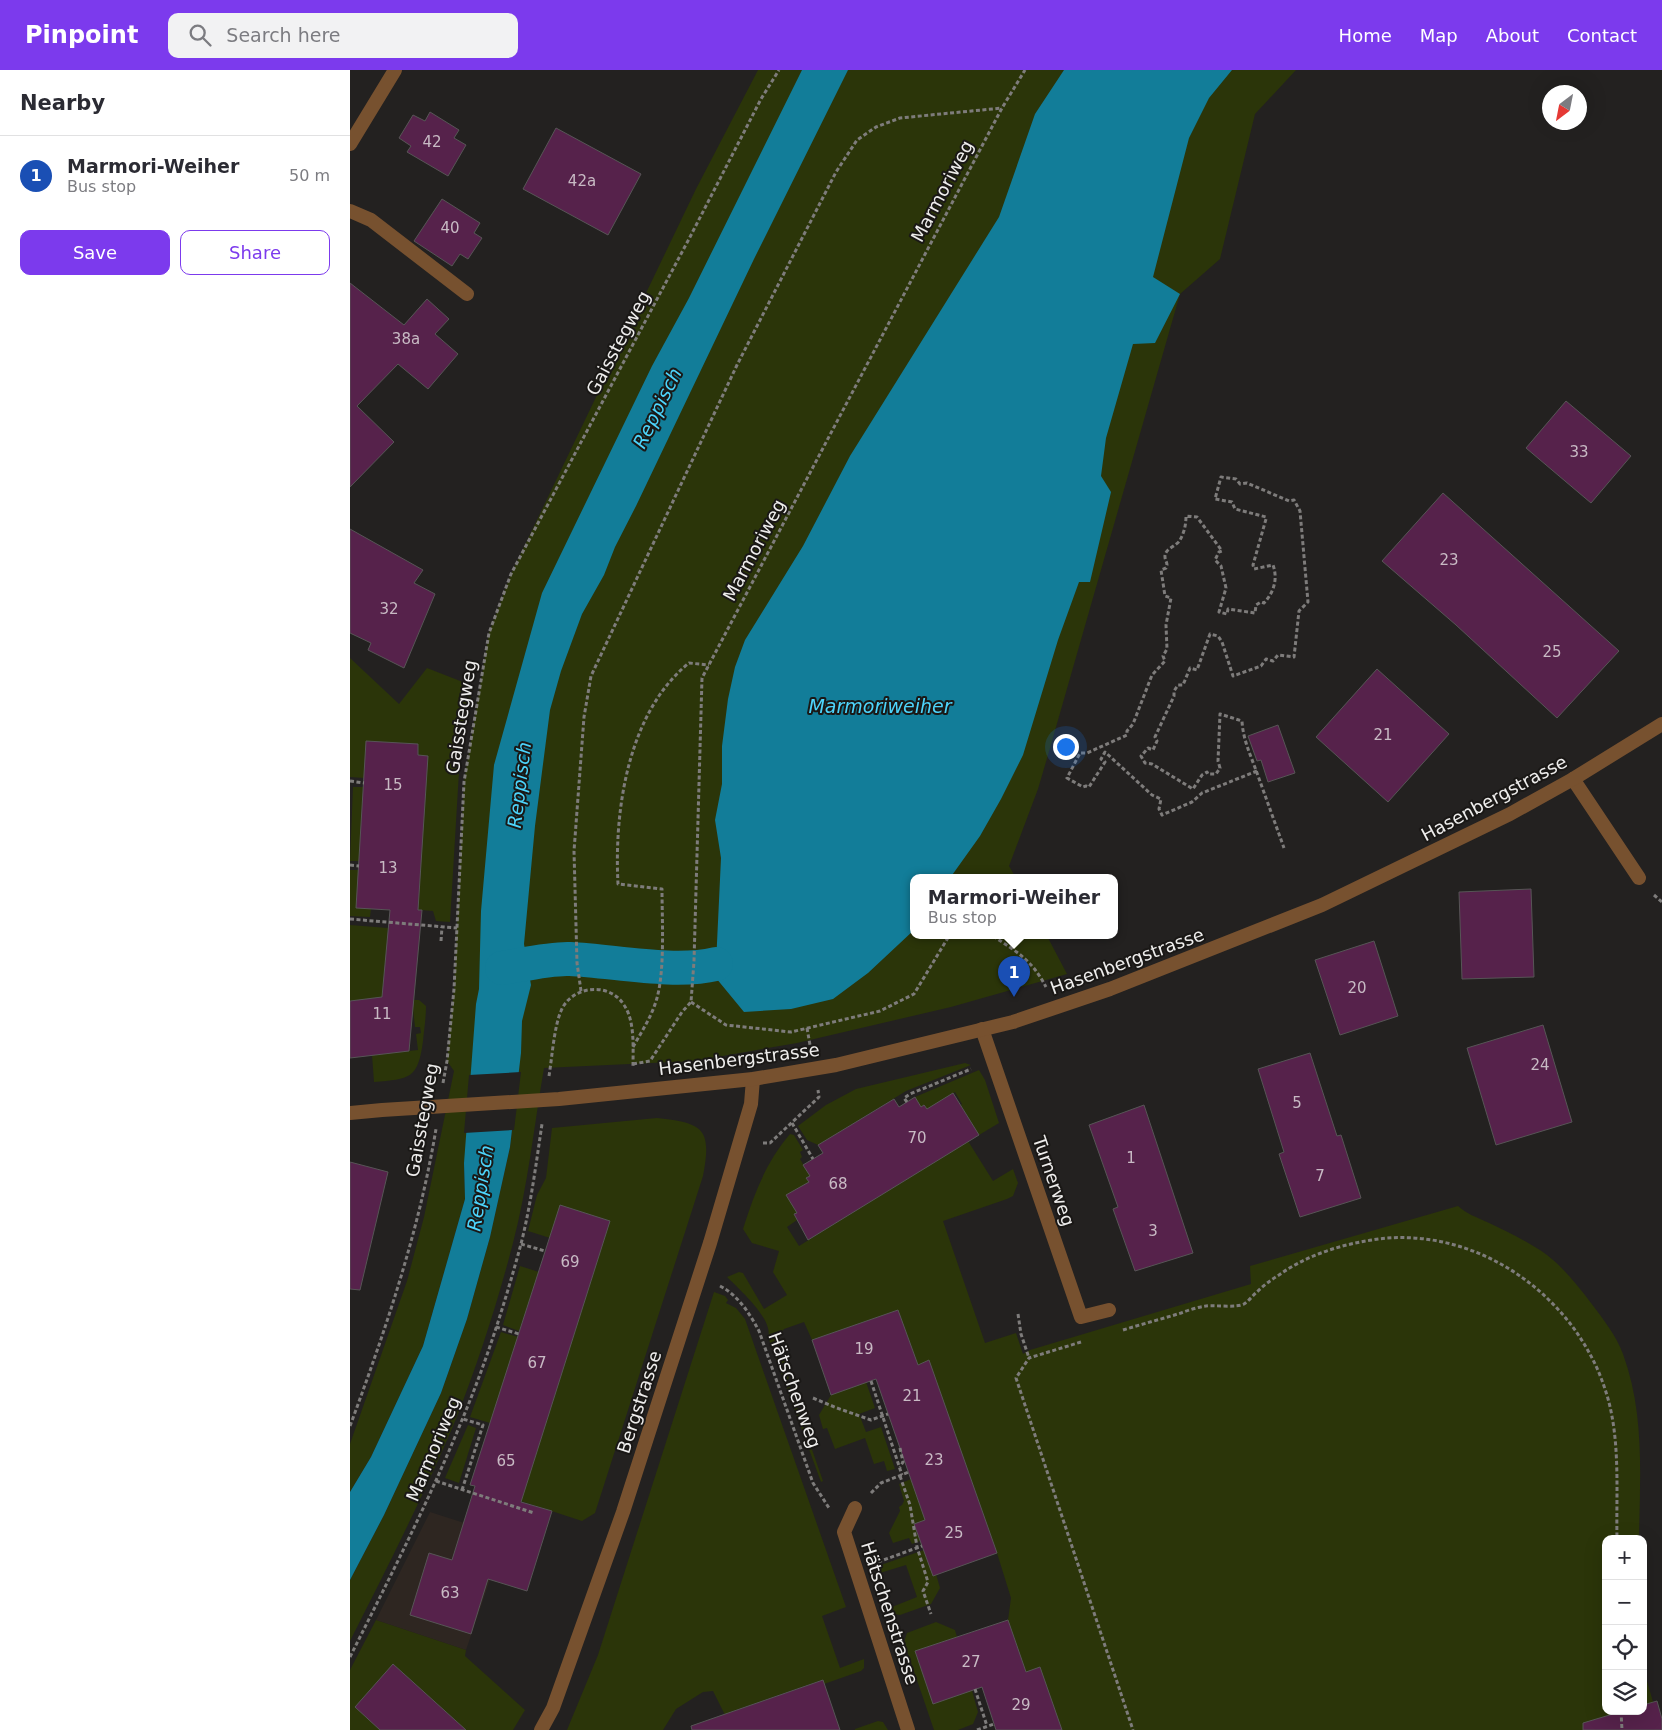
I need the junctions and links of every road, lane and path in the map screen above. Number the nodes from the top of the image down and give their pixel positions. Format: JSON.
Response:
{"nodes":[{"id":1,"x":395,"y":70,"type":"edge"},
{"id":2,"x":779,"y":70,"type":"edge"},
{"id":3,"x":1025,"y":70,"type":"edge"},
{"id":4,"x":1002,"y":108,"type":"junction"},
{"id":5,"x":350,"y":144,"type":"edge"},
{"id":6,"x":350,"y":211,"type":"edge"},
{"id":7,"x":467,"y":294,"type":"dead end"},
{"id":8,"x":709,"y":665,"type":"junction"},
{"id":9,"x":1662,"y":724,"type":"edge"},
{"id":10,"x":1256,"y":772,"type":"junction"},
{"id":11,"x":1573,"y":779,"type":"junction"},
{"id":12,"x":350,"y":781,"type":"edge"},
{"id":13,"x":364,"y":783,"type":"dead end"},
{"id":14,"x":1284,"y":848,"type":"dead end"},
{"id":15,"x":350,"y":865,"type":"edge"},
{"id":16,"x":359,"y":866,"type":"dead end"},
{"id":17,"x":1639,"y":878,"type":"dead end"},
{"id":18,"x":350,"y":920,"type":"edge"},
{"id":19,"x":442,"y":927,"type":"junction"},
{"id":20,"x":457,"y":928,"type":"junction"},
{"id":21,"x":947,"y":939,"type":"edge"},
{"id":22,"x":997,"y":939,"type":"edge"},
{"id":23,"x":441,"y":941,"type":"dead end"},
{"id":24,"x":581,"y":991,"type":"dead end"},
{"id":25,"x":691,"y":1002,"type":"junction"},
{"id":26,"x":1057,"y":1008,"type":"junction"},
{"id":27,"x":982,"y":1030,"type":"junction"},
{"id":28,"x":633,"y":1048,"type":"dead end"},
{"id":29,"x":993,"y":1062,"type":"junction"},
{"id":30,"x":634,"y":1064,"type":"dead end"},
{"id":31,"x":815,"y":1069,"type":"junction"},
{"id":32,"x":753,"y":1079,"type":"junction"},
{"id":33,"x":442,"y":1090,"type":"dead end"},
{"id":34,"x":907,"y":1102,"type":"dead end"},
{"id":35,"x":350,"y":1113,"type":"edge"},
{"id":36,"x":437,"y":1120,"type":"dead end"},
{"id":37,"x":792,"y":1123,"type":"junction"},
{"id":38,"x":741,"y":1140,"type":"junction"},
{"id":39,"x":813,"y":1159,"type":"dead end"},
{"id":40,"x":545,"y":1251,"type":"dead end"},
{"id":41,"x":700,"y":1275,"type":"junction"},
{"id":42,"x":1109,"y":1310,"type":"dead end"},
{"id":43,"x":1018,"y":1314,"type":"dead end"},
{"id":44,"x":496,"y":1327,"type":"junction"},
{"id":45,"x":1119,"y":1331,"type":"dead end"},
{"id":46,"x":519,"y":1334,"type":"dead end"},
{"id":47,"x":1090,"y":1340,"type":"dead end"},
{"id":48,"x":1029,"y":1358,"type":"junction"},
{"id":49,"x":871,"y":1381,"type":"dead end"},
{"id":50,"x":813,"y":1398,"type":"dead end"},
{"id":51,"x":888,"y":1414,"type":"dead end"},
{"id":52,"x":882,"y":1416,"type":"junction"},
{"id":53,"x":463,"y":1419,"type":"junction"},
{"id":54,"x":350,"y":1426,"type":"edge"},
{"id":55,"x":480,"y":1436,"type":"junction"},
{"id":56,"x":486,"y":1437,"type":"dead end"},
{"id":57,"x":900,"y":1448,"type":"dead end"},
{"id":58,"x":900,"y":1468,"type":"junction"},
{"id":59,"x":909,"y":1472,"type":"dead end"},
{"id":60,"x":901,"y":1475,"type":"junction"},
{"id":61,"x":436,"y":1481,"type":"junction"},
{"id":62,"x":462,"y":1490,"type":"junction"},
{"id":63,"x":855,"y":1508,"type":"joint"},
{"id":64,"x":534,"y":1513,"type":"dead end"},
{"id":65,"x":844,"y":1532,"type":"junction"},
{"id":66,"x":1617,"y":1535,"type":"edge"},
{"id":67,"x":922,"y":1546,"type":"dead end"},
{"id":68,"x":917,"y":1547,"type":"junction"},
{"id":69,"x":856,"y":1570,"type":"junction"},
{"id":70,"x":931,"y":1614,"type":"dead end"},
{"id":71,"x":350,"y":1657,"type":"edge"},
{"id":72,"x":975,"y":1689,"type":"dead end"},
{"id":73,"x":1621,"y":1715,"type":"edge"},
{"id":74,"x":991,"y":1725,"type":"junction"},
{"id":75,"x":541,"y":1730,"type":"edge"},
{"id":76,"x":908,"y":1730,"type":"edge"},
{"id":77,"x":977,"y":1730,"type":"edge"},
{"id":78,"x":992,"y":1730,"type":"edge"},
{"id":79,"x":1132,"y":1730,"type":"edge"},
{"id":80,"x":1622,"y":1730,"type":"edge"}],
"edges":[{"from":1,"to":5,"type":"street"},
{"from":2,"to":20,"type":"path","name":"Gaisstegweg"},
{"from":3,"to":4,"type":"path","name":"Marmoriweg"},
{"from":4,"to":8,"type":"path","name":"Marmoriweg"},
{"from":4,"to":24,"type":"path"},
{"from":6,"to":7,"type":"street"},
{"from":8,"to":25,"type":"path","name":"Marmoriweg"},
{"from":8,"to":28,"type":"path"},
{"from":9,"to":11,"type":"street","name":"Hasenbergstrasse"},
{"from":10,"to":10,"type":"path"},
{"from":10,"to":14,"type":"path"},
{"from":11,"to":17,"type":"street"},
{"from":11,"to":26,"type":"street","name":"Hasenbergstrasse"},
{"from":12,"to":13,"type":"path"},
{"from":15,"to":16,"type":"path"},
{"from":18,"to":19,"type":"path"},
{"from":19,"to":20,"type":"path"},
{"from":19,"to":23,"type":"path"},
{"from":20,"to":33,"type":"path","name":"Gaisstegweg"},
{"from":21,"to":25,"type":"path"},
{"from":22,"to":26,"type":"path"},
{"from":25,"to":30,"type":"path"},
{"from":26,"to":27,"type":"street","name":"Hasenbergstrasse"},
{"from":27,"to":29,"type":"street","name":"Turnerweg"},
{"from":27,"to":31,"type":"street","name":"Hasenbergstrasse"},
{"from":29,"to":34,"type":"path"},
{"from":29,"to":42,"type":"street","name":"Turnerweg"},
{"from":31,"to":32,"type":"street","name":"Hasenbergstrasse"},
{"from":31,"to":37,"type":"path"},
{"from":32,"to":35,"type":"street","name":"Hasenbergstrasse"},
{"from":32,"to":38,"type":"street","name":"Bergstrasse"},
{"from":36,"to":54,"type":"path","name":"Gaisstegweg"},
{"from":37,"to":38,"type":"path"},
{"from":37,"to":39,"type":"path"},
{"from":38,"to":41,"type":"street","name":"Bergstrasse"},
{"from":40,"to":44,"type":"path","name":"Marmoriweg"},
{"from":41,"to":65,"type":"path","name":"Hätschenweg"},
{"from":41,"to":75,"type":"street","name":"Bergstrasse"},
{"from":43,"to":48,"type":"path"},
{"from":44,"to":46,"type":"path"},
{"from":44,"to":53,"type":"path","name":"Marmoriweg"},
{"from":45,"to":66,"type":"path"},
{"from":47,"to":48,"type":"path"},
{"from":48,"to":79,"type":"path"},
{"from":49,"to":52,"type":"path"},
{"from":50,"to":52,"type":"path"},
{"from":51,"to":52,"type":"path"},
{"from":52,"to":58,"type":"path"},
{"from":53,"to":55,"type":"path"},
{"from":53,"to":61,"type":"path","name":"Marmoriweg"},
{"from":55,"to":56,"type":"path"},
{"from":55,"to":62,"type":"path"},
{"from":57,"to":58,"type":"path"},
{"from":58,"to":60,"type":"path"},
{"from":59,"to":60,"type":"path"},
{"from":60,"to":63,"type":"path"},
{"from":60,"to":68,"type":"path"},
{"from":61,"to":62,"type":"path"},
{"from":61,"to":71,"type":"path","name":"Marmoriweg"},
{"from":62,"to":64,"type":"path"},
{"from":63,"to":65,"type":"street","name":"Hätschenstrasse"},
{"from":65,"to":69,"type":"street","name":"Hätschenstrasse"},
{"from":67,"to":68,"type":"path"},
{"from":68,"to":69,"type":"path"},
{"from":68,"to":70,"type":"path"},
{"from":69,"to":76,"type":"street","name":"Hätschenstrasse"},
{"from":72,"to":74,"type":"path"},
{"from":73,"to":80,"type":"path"},
{"from":74,"to":77,"type":"path"},
{"from":74,"to":78,"type":"path"}]}
